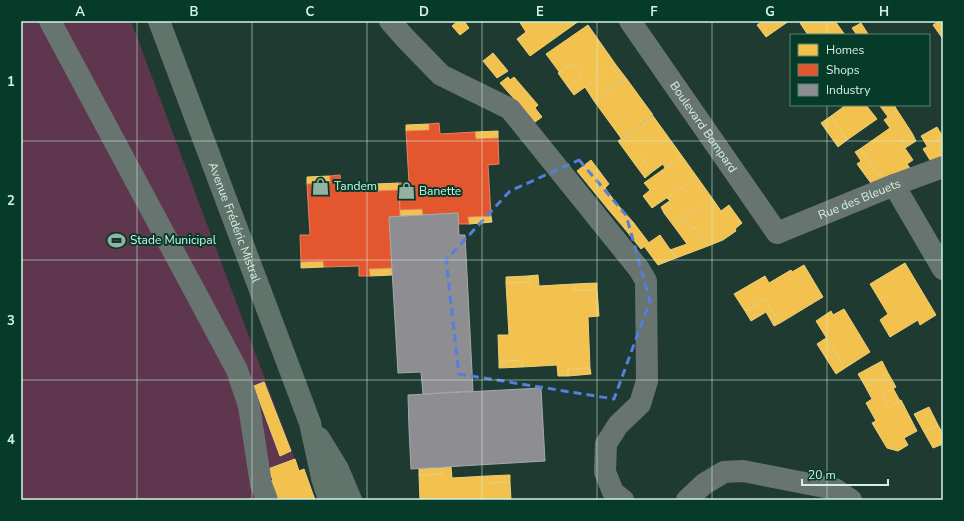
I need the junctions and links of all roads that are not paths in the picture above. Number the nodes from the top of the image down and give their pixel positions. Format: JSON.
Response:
{"nodes":[{"id":1,"x":50,"y":21,"type":"edge"},
{"id":2,"x":158,"y":21,"type":"edge"},
{"id":3,"x":390,"y":21,"type":"edge"},
{"id":4,"x":630,"y":21,"type":"edge"},
{"id":5,"x":943,"y":167,"type":"edge"},
{"id":6,"x":894,"y":186,"type":"junction"},
{"id":7,"x":777,"y":233,"type":"joint"},
{"id":8,"x":943,"y":269,"type":"edge"},
{"id":9,"x":310,"y":423,"type":"junction"},
{"id":10,"x":267,"y":500,"type":"edge"},
{"id":11,"x":329,"y":500,"type":"edge"},
{"id":12,"x":350,"y":500,"type":"edge"},
{"id":13,"x":623,"y":500,"type":"edge"},
{"id":14,"x":687,"y":500,"type":"edge"},
{"id":15,"x":852,"y":500,"type":"edge"}],
"edges":[{"from":1,"to":10,"type":"street"},
{"from":2,"to":9,"type":"main road","name":"Avenue Frédéric Mistral"},
{"from":3,"to":13,"type":"street"},
{"from":4,"to":7,"type":"street","name":"Boulevard Bompard"},
{"from":5,"to":6,"type":"street","name":"Rue des Bleuets"},
{"from":6,"to":7,"type":"street","name":"Rue des Bleuets"},
{"from":6,"to":8,"type":"street"},
{"from":9,"to":11,"type":"main road","name":"Avenue Frédéric Mistral"},
{"from":9,"to":12,"type":"main road","name":"Avenue Frédéric Mistral"},
{"from":14,"to":15,"type":"street"}]}
